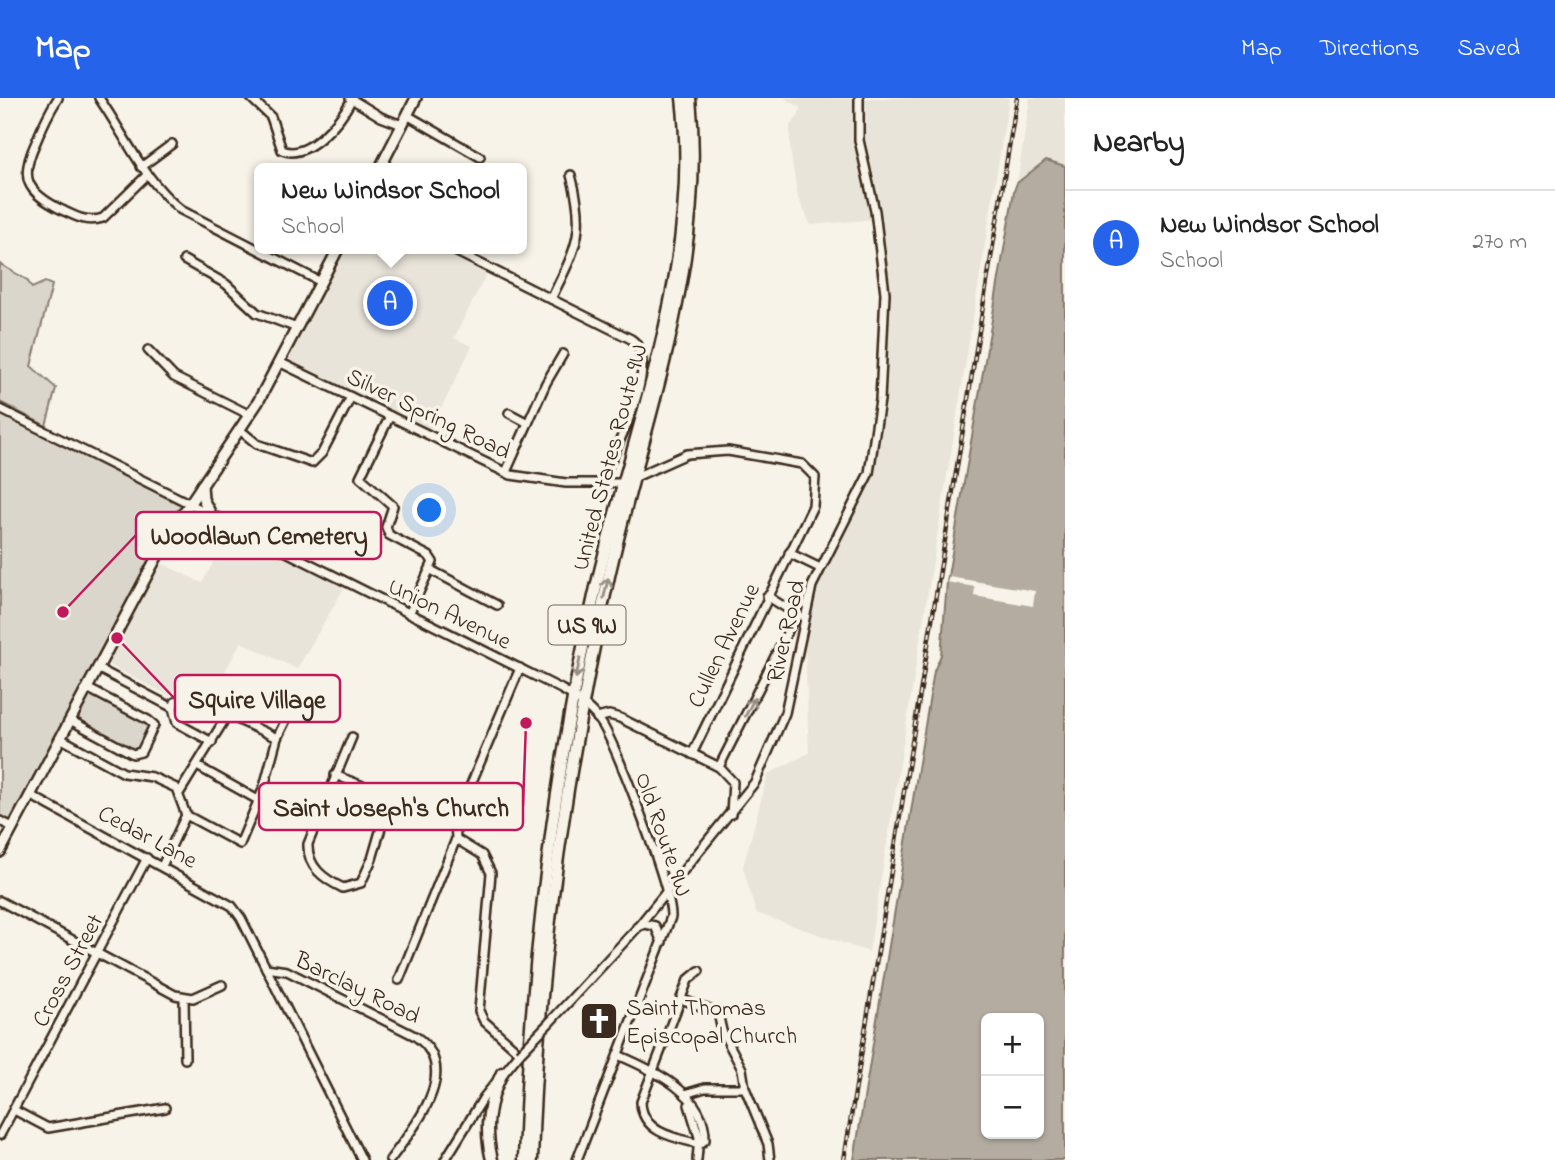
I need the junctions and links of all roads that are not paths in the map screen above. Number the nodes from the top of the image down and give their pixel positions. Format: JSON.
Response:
{"nodes":[{"id":1,"x":58,"y":98,"type":"edge"},
{"id":2,"x":99,"y":98,"type":"edge"},
{"id":3,"x":251,"y":98,"type":"edge"},
{"id":4,"x":416,"y":98,"type":"edge"},
{"id":5,"x":682,"y":98,"type":"edge"},
{"id":6,"x":690,"y":98,"type":"edge"},
{"id":7,"x":859,"y":98,"type":"edge"},
{"id":8,"x":351,"y":99,"type":"edge"},
{"id":9,"x":407,"y":115,"type":"junction"},
{"id":10,"x":402,"y":125,"type":"junction"},
{"id":11,"x":172,"y":144,"type":"dead end"},
{"id":12,"x":480,"y":157,"type":"dead end"},
{"id":13,"x":383,"y":163,"type":"edge"},
{"id":14,"x":690,"y":165,"type":"junction"},
{"id":15,"x":141,"y":167,"type":"junction"},
{"id":16,"x":571,"y":175,"type":"dead end"},
{"id":17,"x":146,"y":176,"type":"junction"},
{"id":18,"x":254,"y":247,"type":"edge"},
{"id":19,"x":267,"y":254,"type":"edge"},
{"id":20,"x":335,"y":254,"type":"edge"},
{"id":21,"x":461,"y":254,"type":"edge"},
{"id":22,"x":184,"y":260,"type":"dead end"},
{"id":23,"x":321,"y":282,"type":"junction"},
{"id":24,"x":551,"y":299,"type":"junction"},
{"id":25,"x":297,"y":328,"type":"junction"},
{"id":26,"x":148,"y":350,"type":"dead end"},
{"id":27,"x":563,"y":354,"type":"dead end"},
{"id":28,"x":279,"y":362,"type":"junction"},
{"id":29,"x":351,"y":397,"type":"junction"},
{"id":30,"x":0,"y":409,"type":"edge"},
{"id":31,"x":509,"y":413,"type":"dead end"},
{"id":32,"x":250,"y":415,"type":"junction"},
{"id":33,"x":390,"y":416,"type":"junction"},
{"id":34,"x":528,"y":423,"type":"junction"},
{"id":35,"x":240,"y":430,"type":"junction"},
{"id":36,"x":506,"y":472,"type":"junction"},
{"id":37,"x":634,"y":478,"type":"junction"},
{"id":38,"x":622,"y":483,"type":"junction"},
{"id":39,"x":202,"y":485,"type":"junction"},
{"id":40,"x":600,"y":485,"type":"junction"},
{"id":41,"x":188,"y":504,"type":"junction"},
{"id":42,"x":212,"y":516,"type":"junction"},
{"id":43,"x":789,"y":553,"type":"junction"},
{"id":44,"x":820,"y":568,"type":"junction"},
{"id":45,"x":431,"y":569,"type":"junction"},
{"id":46,"x":767,"y":596,"type":"junction"},
{"id":47,"x":497,"y":605,"type":"dead end"},
{"id":48,"x":409,"y":614,"type":"junction"},
{"id":49,"x":800,"y":617,"type":"junction"},
{"id":50,"x":97,"y":668,"type":"junction"},
{"id":51,"x":520,"y":668,"type":"junction"},
{"id":52,"x":303,"y":685,"type":"dead end"},
{"id":53,"x":87,"y":688,"type":"junction"},
{"id":54,"x":573,"y":696,"type":"junction"},
{"id":55,"x":582,"y":703,"type":"junction"},
{"id":56,"x":173,"y":708,"type":"junction"},
{"id":57,"x":228,"y":714,"type":"junction"},
{"id":58,"x":597,"y":718,"type":"junction"},
{"id":59,"x":70,"y":720,"type":"junction"},
{"id":60,"x":352,"y":737,"type":"dead end"},
{"id":61,"x":60,"y":738,"type":"junction"},
{"id":62,"x":277,"y":738,"type":"junction"},
{"id":63,"x":212,"y":742,"type":"junction"},
{"id":64,"x":692,"y":754,"type":"junction"},
{"id":65,"x":197,"y":766,"type":"junction"},
{"id":66,"x":719,"y":768,"type":"junction"},
{"id":67,"x":335,"y":775,"type":"junction"},
{"id":68,"x":180,"y":792,"type":"junction"},
{"id":69,"x":30,"y":796,"type":"junction"},
{"id":70,"x":390,"y":797,"type":"junction"},
{"id":71,"x":258,"y":800,"type":"junction"},
{"id":72,"x":731,"y":814,"type":"junction"},
{"id":73,"x":186,"y":815,"type":"junction"},
{"id":74,"x":0,"y":821,"type":"edge"},
{"id":75,"x":455,"y":822,"type":"junction"},
{"id":76,"x":13,"y":827,"type":"junction"},
{"id":77,"x":456,"y":839,"type":"junction"},
{"id":78,"x":0,"y":852,"type":"edge"},
{"id":79,"x":146,"y":858,"type":"junction"},
{"id":80,"x":162,"y":866,"type":"junction"},
{"id":81,"x":668,"y":890,"type":"junction"},
{"id":82,"x":0,"y":901,"type":"edge"},
{"id":83,"x":546,"y":904,"type":"junction"},
{"id":84,"x":637,"y":928,"type":"junction"},
{"id":85,"x":662,"y":943,"type":"junction"},
{"id":86,"x":97,"y":954,"type":"junction"},
{"id":87,"x":266,"y":968,"type":"junction"},
{"id":88,"x":699,"y":971,"type":"dead end"},
{"id":89,"x":400,"y":980,"type":"dead end"},
{"id":90,"x":222,"y":985,"type":"dead end"},
{"id":91,"x":184,"y":998,"type":"junction"},
{"id":92,"x":681,"y":999,"type":"junction"},
{"id":93,"x":520,"y":1053,"type":"junction"},
{"id":94,"x":618,"y":1055,"type":"junction"},
{"id":95,"x":186,"y":1059,"type":"dead end"},
{"id":96,"x":652,"y":1069,"type":"junction"},
{"id":97,"x":502,"y":1073,"type":"junction"},
{"id":98,"x":745,"y":1088,"type":"junction"},
{"id":99,"x":685,"y":1094,"type":"junction"},
{"id":100,"x":165,"y":1108,"type":"dead end"},
{"id":101,"x":14,"y":1110,"type":"junction"},
{"id":102,"x":0,"y":1135,"type":"edge"},
{"id":103,"x":700,"y":1144,"type":"junction"},
{"id":104,"x":362,"y":1160,"type":"edge"},
{"id":105,"x":390,"y":1160,"type":"edge"},
{"id":106,"x":445,"y":1160,"type":"edge"},
{"id":107,"x":492,"y":1160,"type":"edge"},
{"id":108,"x":524,"y":1160,"type":"edge"},
{"id":109,"x":533,"y":1160,"type":"edge"},
{"id":110,"x":577,"y":1160,"type":"edge"},
{"id":111,"x":697,"y":1160,"type":"edge"},
{"id":112,"x":770,"y":1160,"type":"edge"}],
"edges":[{"from":1,"to":17,"type":"street"},
{"from":2,"to":15,"type":"street"},
{"from":3,"to":8,"type":"street"},
{"from":4,"to":9,"type":"main road"},
{"from":5,"to":14,"type":"highway","name":"United States Route 9W","number":"US 9W"},
{"from":6,"to":14,"type":"highway","name":"United States Route 9W","number":"US 9W"},
{"from":7,"to":44,"type":"street","name":"River Road"},
{"from":8,"to":10,"type":"street"},
{"from":9,"to":10,"type":"main road"},
{"from":9,"to":12,"type":"street"},
{"from":10,"to":13,"type":"main road"},
{"from":11,"to":15,"type":"street"},
{"from":14,"to":37,"type":"highway","name":"United States Route 9W","number":"US 9W"},
{"from":14,"to":38,"type":"highway","name":"United States Route 9W","number":"US 9W"},
{"from":15,"to":17,"type":"street"},
{"from":16,"to":24,"type":"street"},
{"from":17,"to":18,"type":"street"},
{"from":19,"to":23,"type":"street"},
{"from":20,"to":23,"type":"main road"},
{"from":21,"to":24,"type":"street"},
{"from":22,"to":25,"type":"street"},
{"from":23,"to":25,"type":"main road"},
{"from":24,"to":40,"type":"street"},
{"from":25,"to":28,"type":"main road"},
{"from":26,"to":32,"type":"street"},
{"from":27,"to":34,"type":"street"},
{"from":28,"to":29,"type":"street","name":"Silver Spring Road"},
{"from":28,"to":32,"type":"main road"},
{"from":29,"to":33,"type":"street","name":"Silver Spring Road"},
{"from":29,"to":35,"type":"street"},
{"from":30,"to":41,"type":"street","name":"Union Avenue"},
{"from":31,"to":34,"type":"street"},
{"from":32,"to":35,"type":"main road"},
{"from":33,"to":36,"type":"street","name":"Silver Spring Road"},
{"from":33,"to":45,"type":"street"},
{"from":34,"to":36,"type":"street"},
{"from":35,"to":39,"type":"main road"},
{"from":36,"to":40,"type":"street","name":"Silver Spring Road"},
{"from":37,"to":38,"type":"street","name":"Silver Spring Road"},
{"from":37,"to":43,"type":"street","name":"Silver Spring Road"},
{"from":55,"to":37,"type":"highway","name":"United States Route 9W","number":"US 9W","one_way":true},
{"from":38,"to":40,"type":"street","name":"Silver Spring Road"},
{"from":38,"to":54,"type":"highway","name":"United States Route 9W","number":"US 9W","one_way":true},
{"from":39,"to":41,"type":"main road"},
{"from":39,"to":42,"type":"main road"},
{"from":41,"to":42,"type":"street","name":"Union Avenue"},
{"from":41,"to":50,"type":"main road"},
{"from":42,"to":48,"type":"street","name":"Union Avenue"},
{"from":43,"to":44,"type":"street"},
{"from":43,"to":46,"type":"street","name":"Cullen Avenue"},
{"from":44,"to":49,"type":"street","name":"River Road"},
{"from":45,"to":47,"type":"street"},
{"from":45,"to":48,"type":"street"},
{"from":46,"to":49,"type":"street"},
{"from":46,"to":64,"type":"street","name":"Cullen Avenue"},
{"from":48,"to":51,"type":"street","name":"Union Avenue"},
{"from":66,"to":49,"type":"street","one_way":true},
{"from":49,"to":72,"type":"street","name":"River Road"},
{"from":50,"to":53,"type":"main road"},
{"from":50,"to":56,"type":"street"},
{"from":51,"to":54,"type":"street","name":"Union Avenue"},
{"from":51,"to":75,"type":"street"},
{"from":52,"to":62,"type":"street"},
{"from":53,"to":59,"type":"main road"},
{"from":53,"to":59,"type":"street"},
{"from":54,"to":55,"type":"street","name":"Union Avenue"},
{"from":54,"to":83,"type":"highway","name":"United States Route 9W","number":"US 9W"},
{"from":55,"to":58,"type":"street","name":"Union Avenue"},
{"from":55,"to":83,"type":"highway","name":"United States Route 9W","number":"US 9W"},
{"from":56,"to":57,"type":"street"},
{"from":56,"to":63,"type":"street"},
{"from":57,"to":62,"type":"street"},
{"from":57,"to":63,"type":"street"},
{"from":58,"to":64,"type":"street"},
{"from":58,"to":81,"type":"street","name":"Old Route 9W"},
{"from":59,"to":61,"type":"main road"},
{"from":60,"to":67,"type":"street"},
{"from":61,"to":68,"type":"street"},
{"from":61,"to":69,"type":"main road"},
{"from":62,"to":71,"type":"street"},
{"from":63,"to":65,"type":"street"},
{"from":64,"to":66,"type":"street"},
{"from":65,"to":68,"type":"street"},
{"from":65,"to":71,"type":"street"},
{"from":66,"to":72,"type":"street"},
{"from":67,"to":70,"type":"street"},
{"from":67,"to":70,"type":"street"},
{"from":68,"to":73,"type":"street"},
{"from":69,"to":76,"type":"main road"},
{"from":69,"to":79,"type":"street","name":"Cedar Lane"},
{"from":70,"to":75,"type":"street"},
{"from":71,"to":73,"type":"street"},
{"from":72,"to":81,"type":"street","name":"River Road"},
{"from":73,"to":80,"type":"street"},
{"from":74,"to":76,"type":"street"},
{"from":75,"to":77,"type":"street"},
{"from":76,"to":78,"type":"main road"},
{"from":77,"to":89,"type":"street"},
{"from":77,"to":93,"type":"street"},
{"from":79,"to":80,"type":"street","name":"Cedar Lane"},
{"from":79,"to":86,"type":"street","name":"Cross Street"},
{"from":80,"to":87,"type":"street","name":"Cedar Lane"},
{"from":81,"to":84,"type":"street","name":"River Road"},
{"from":81,"to":85,"type":"street","name":"Old Route 9W"},
{"from":82,"to":86,"type":"street"},
{"from":83,"to":108,"type":"highway","name":"United States Route 9W","number":"US 9W"},
{"from":83,"to":109,"type":"highway","name":"United States Route 9W","number":"US 9W"},
{"from":84,"to":85,"type":"street"},
{"from":84,"to":93,"type":"street","name":"River Road","bridge":true},
{"from":85,"to":94,"type":"street","name":"Old Route 9W"},
{"from":86,"to":91,"type":"street"},
{"from":86,"to":101,"type":"street","name":"Cross Street"},
{"from":87,"to":104,"type":"street","name":"Cedar Lane"},
{"from":87,"to":105,"type":"street","name":"Barclay Road"},
{"from":88,"to":92,"type":"street"},
{"from":90,"to":91,"type":"street"},
{"from":91,"to":95,"type":"street"},
{"from":92,"to":96,"type":"street"},
{"from":92,"to":98,"type":"street"},
{"from":93,"to":97,"type":"street","name":"River Road"},
{"from":94,"to":96,"type":"street"},
{"from":94,"to":110,"type":"street","name":"Old Route 9W"},
{"from":96,"to":99,"type":"street"},
{"from":96,"to":103,"type":"street"},
{"from":97,"to":106,"type":"street","name":"River Road"},
{"from":97,"to":107,"type":"highway"},
{"from":98,"to":99,"type":"street"},
{"from":98,"to":112,"type":"street"},
{"from":99,"to":103,"type":"street"},
{"from":100,"to":101,"type":"street"},
{"from":101,"to":102,"type":"street","name":"Cross Street"},
{"from":103,"to":111,"type":"street"}]}
